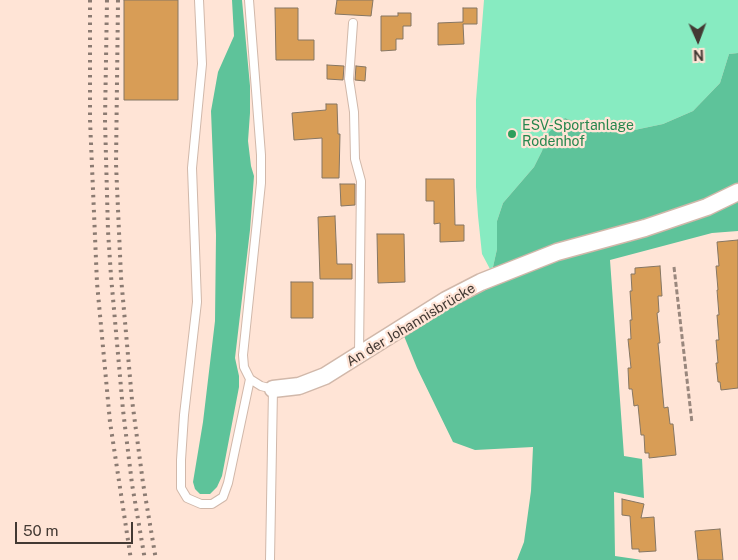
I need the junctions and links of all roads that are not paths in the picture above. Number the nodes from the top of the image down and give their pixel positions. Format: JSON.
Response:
{"nodes":[{"id":1,"x":199,"y":0,"type":"edge"},
{"id":2,"x":249,"y":0,"type":"edge"},
{"id":3,"x":353,"y":23,"type":"dead end"},
{"id":4,"x":738,"y":192,"type":"edge"},
{"id":5,"x":359,"y":356,"type":"junction"},
{"id":6,"x":250,"y":379,"type":"junction"},
{"id":7,"x":273,"y":389,"type":"junction"},
{"id":8,"x":270,"y":560,"type":"edge"}],
"edges":[{"from":1,"to":6,"type":"lane"},
{"from":2,"to":6,"type":"lane"},
{"from":3,"to":5,"type":"lane"},
{"from":4,"to":5,"type":"street","name":"An der Johannisbrücke"},
{"from":5,"to":7,"type":"street","name":"An der Johannisbrücke"},
{"from":6,"to":7,"type":"lane"},
{"from":7,"to":8,"type":"lane"}]}
